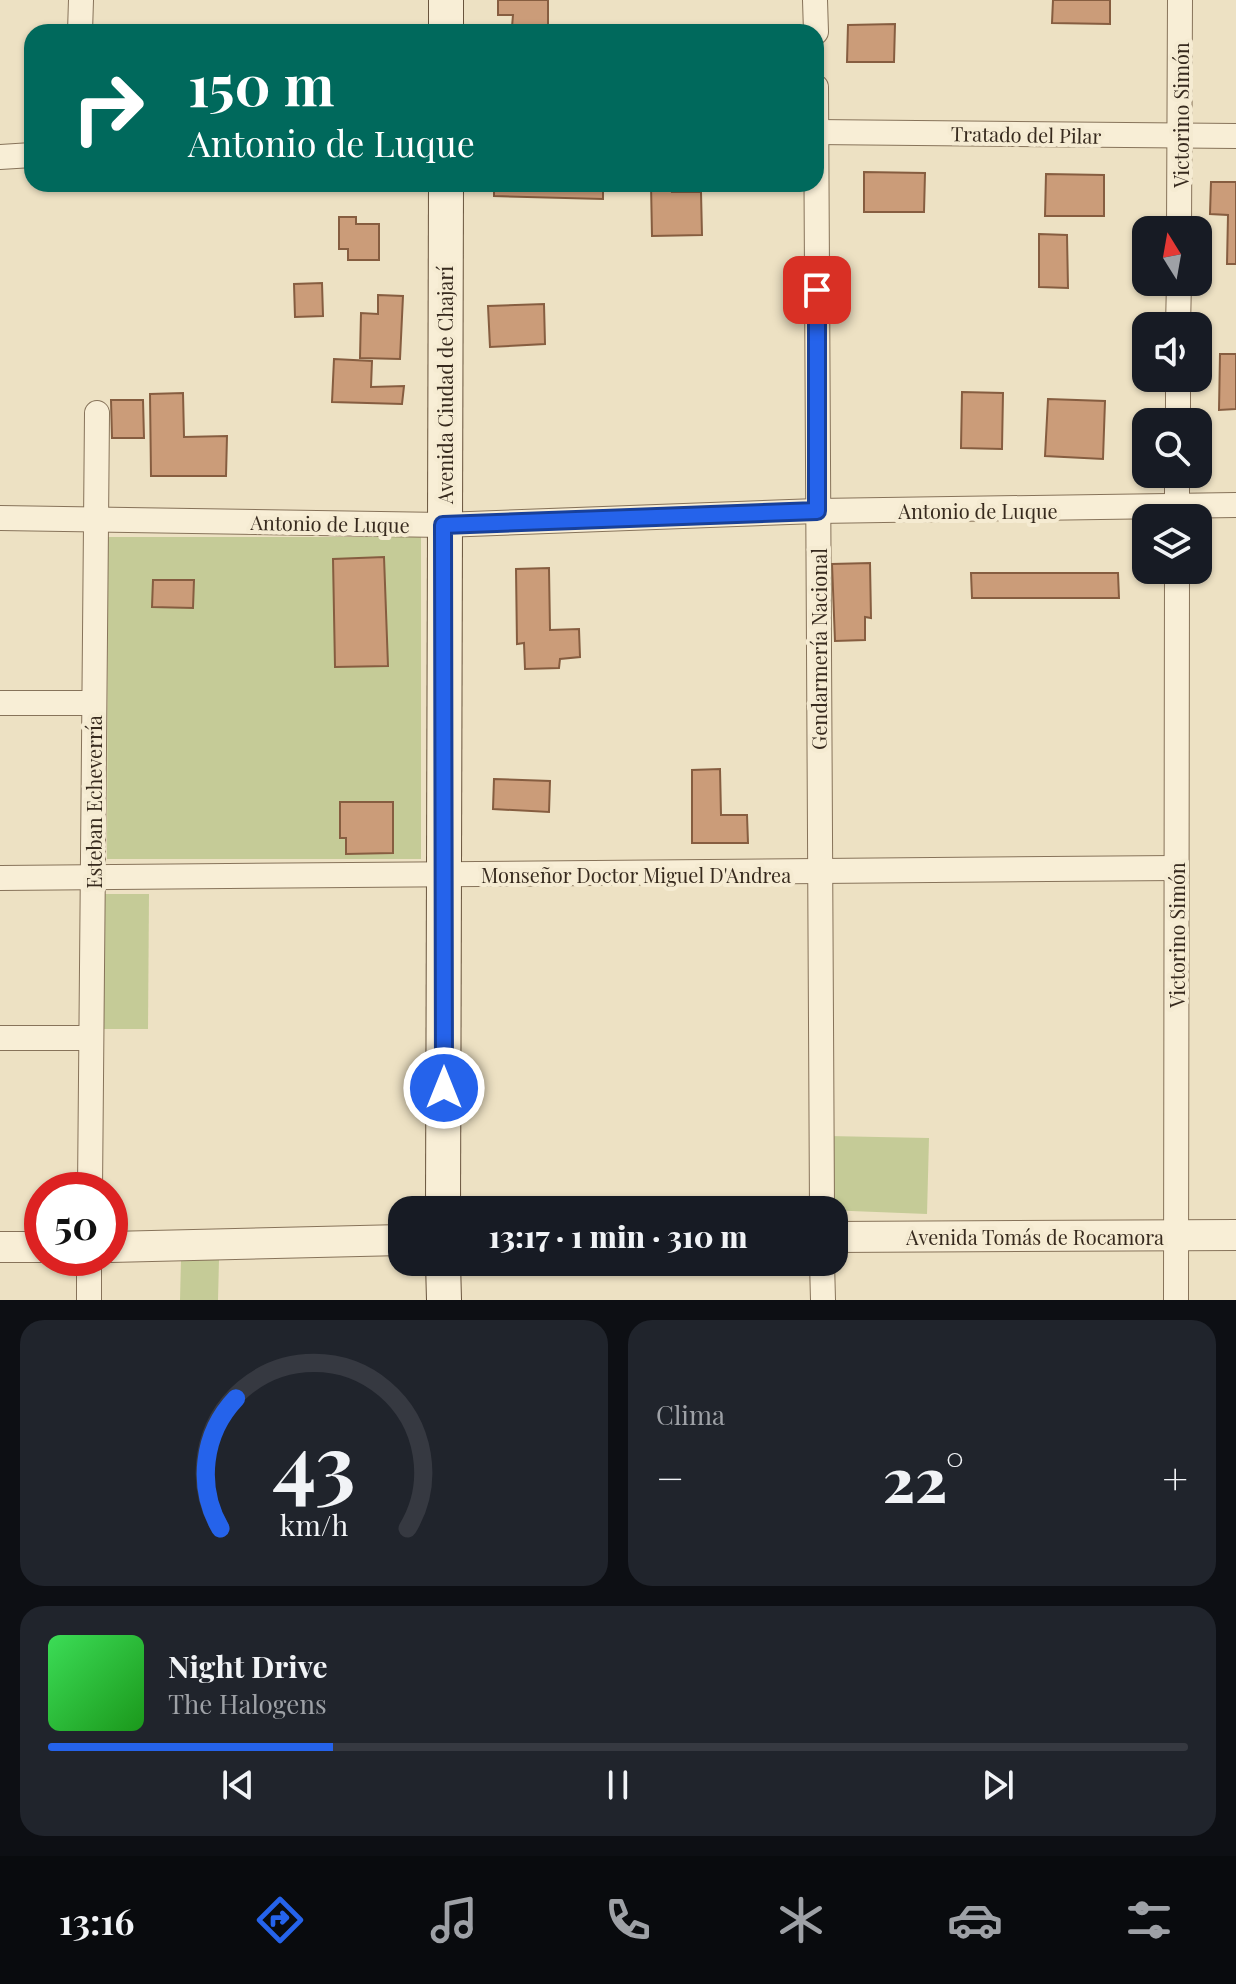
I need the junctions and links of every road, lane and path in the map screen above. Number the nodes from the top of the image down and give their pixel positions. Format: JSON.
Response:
{"nodes":[{"id":1,"x":81,"y":0,"type":"edge"},
{"id":2,"x":446,"y":0,"type":"edge"},
{"id":3,"x":815,"y":0,"type":"edge"},
{"id":4,"x":1180,"y":0,"type":"edge"},
{"id":5,"x":80,"y":24,"type":"edge"},
{"id":6,"x":446,"y":24,"type":"edge"},
{"id":7,"x":816,"y":24,"type":"edge"},
{"id":8,"x":824,"y":132,"type":"edge"},
{"id":9,"x":1180,"y":136,"type":"junction"},
{"id":10,"x":1236,"y":136,"type":"edge"},
{"id":11,"x":24,"y":156,"type":"edge"},
{"id":12,"x":0,"y":157,"type":"edge"},
{"id":13,"x":446,"y":192,"type":"edge"},
{"id":14,"x":816,"y":192,"type":"edge"},
{"id":15,"x":1179,"y":216,"type":"edge"},
{"id":16,"x":97,"y":413,"type":"dead end"},
{"id":17,"x":1236,"y":505,"type":"edge"},
{"id":18,"x":1212,"y":508,"type":"edge"},
{"id":19,"x":817,"y":511,"type":"junction"},
{"id":20,"x":1132,"y":513,"type":"edge"},
{"id":21,"x":0,"y":518,"type":"edge"},
{"id":22,"x":95,"y":518,"type":"junction"},
{"id":23,"x":443,"y":525,"type":"junction"},
{"id":24,"x":1177,"y":584,"type":"edge"},
{"id":25,"x":0,"y":703,"type":"edge"},
{"id":26,"x":93,"y":703,"type":"junction"},
{"id":27,"x":1176,"y":868,"type":"junction"},
{"id":28,"x":819,"y":873,"type":"junction"},
{"id":29,"x":444,"y":875,"type":"junction"},
{"id":30,"x":94,"y":877,"type":"junction"},
{"id":31,"x":0,"y":878,"type":"edge"},
{"id":32,"x":0,"y":1038,"type":"edge"},
{"id":33,"x":91,"y":1038,"type":"junction"},
{"id":34,"x":90,"y":1172,"type":"edge"},
{"id":35,"x":443,"y":1196,"type":"edge"},
{"id":36,"x":822,"y":1196,"type":"edge"},
{"id":37,"x":1176,"y":1235,"type":"junction"},
{"id":38,"x":1236,"y":1235,"type":"edge"},
{"id":39,"x":848,"y":1237,"type":"edge"},
{"id":40,"x":388,"y":1240,"type":"edge"},
{"id":41,"x":0,"y":1247,"type":"edge"},
{"id":42,"x":24,"y":1247,"type":"edge"},
{"id":43,"x":128,"y":1247,"type":"edge"},
{"id":44,"x":89,"y":1276,"type":"edge"},
{"id":45,"x":443,"y":1276,"type":"edge"},
{"id":46,"x":822,"y":1276,"type":"edge"},
{"id":47,"x":89,"y":1300,"type":"edge"},
{"id":48,"x":444,"y":1300,"type":"edge"},
{"id":49,"x":823,"y":1300,"type":"edge"},
{"id":50,"x":1176,"y":1300,"type":"edge"}],
"edges":[{"from":1,"to":5,"type":"street"},
{"from":2,"to":6,"type":"main road"},
{"from":3,"to":7,"type":"street"},
{"from":4,"to":9,"type":"street","name":"Victorino Simón"},
{"from":8,"to":9,"type":"street","name":"Tratado del Pilar"},
{"from":9,"to":10,"type":"street","name":"Tratado del Pilar"},
{"from":9,"to":15,"type":"street","name":"Victorino Simón"},
{"from":11,"to":12,"type":"street"},
{"from":13,"to":23,"type":"main road","name":"Avenida Ciudad de Chajarí"},
{"from":14,"to":19,"type":"street","name":"Gendarmería Nacional"},
{"from":16,"to":22,"type":"street","name":"Esteban Echeverría"},
{"from":17,"to":18,"type":"street","name":"Antonio de Luque"},
{"from":19,"to":20,"type":"street","name":"Antonio de Luque"},
{"from":19,"to":23,"type":"street","name":"Antonio de Luque"},
{"from":19,"to":28,"type":"street","name":"Gendarmería Nacional"},
{"from":21,"to":22,"type":"street","name":"Antonio de Luque"},
{"from":22,"to":23,"type":"street","name":"Antonio de Luque"},
{"from":22,"to":26,"type":"street","name":"Esteban Echeverría"},
{"from":23,"to":29,"type":"main road","name":"Avenida Ciudad de Chajarí"},
{"from":24,"to":27,"type":"street","name":"Victorino Simón"},
{"from":25,"to":26,"type":"street"},
{"from":26,"to":30,"type":"street","name":"Esteban Echeverría"},
{"from":27,"to":28,"type":"street","name":"Monseñor Doctor Miguel D'Andrea"},
{"from":27,"to":37,"type":"street","name":"Victorino Simón"},
{"from":28,"to":29,"type":"street","name":"Monseñor Doctor Miguel D'Andrea"},
{"from":28,"to":36,"type":"street","name":"Gendarmería Nacional"},
{"from":29,"to":30,"type":"street","name":"Monseñor Doctor Miguel D'Andrea"},
{"from":29,"to":35,"type":"main road","name":"Avenida Ciudad de Chajarí"},
{"from":30,"to":31,"type":"street","name":"Monseñor Doctor Miguel D'Andrea"},
{"from":30,"to":33,"type":"street","name":"Esteban Echeverría"},
{"from":32,"to":33,"type":"street"},
{"from":33,"to":34,"type":"street","name":"Esteban Echeverría"},
{"from":37,"to":38,"type":"street","name":"Avenida Tomás de Rocamora"},
{"from":37,"to":39,"type":"street","name":"Avenida Tomás de Rocamora"},
{"from":37,"to":50,"type":"street","name":"Victorino Simón"},
{"from":40,"to":43,"type":"street"},
{"from":41,"to":42,"type":"street"},
{"from":44,"to":47,"type":"street"},
{"from":45,"to":48,"type":"main road"},
{"from":46,"to":49,"type":"street"}]}
